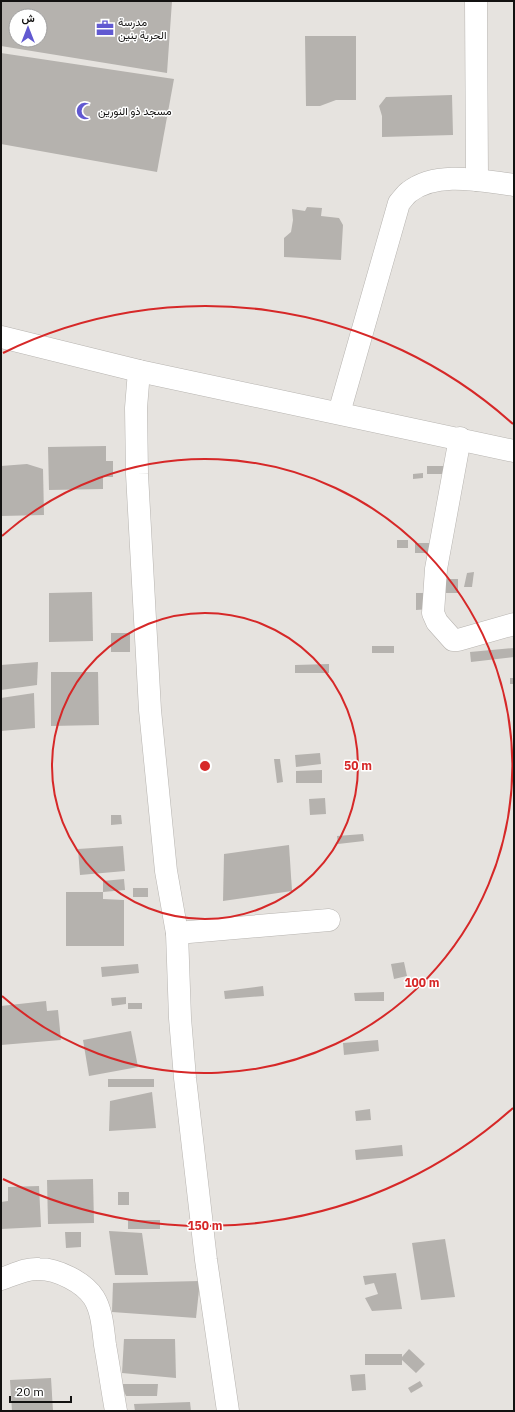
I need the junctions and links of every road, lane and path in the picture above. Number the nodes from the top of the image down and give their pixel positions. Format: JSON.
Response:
{"nodes":[{"id":1,"x":476,"y":1,"type":"edge"},
{"id":2,"x":477,"y":180,"type":"junction"},
{"id":3,"x":514,"y":185,"type":"edge"},
{"id":4,"x":1,"y":337,"type":"edge"},
{"id":5,"x":139,"y":371,"type":"junction"},
{"id":6,"x":339,"y":413,"type":"junction"},
{"id":7,"x":460,"y":438,"type":"junction"},
{"id":8,"x":514,"y":451,"type":"edge"},
{"id":9,"x":514,"y":624,"type":"edge"},
{"id":10,"x":329,"y":920,"type":"dead end"},
{"id":11,"x":177,"y":933,"type":"junction"},
{"id":12,"x":1,"y":1279,"type":"edge"},
{"id":13,"x":116,"y":1411,"type":"edge"},
{"id":14,"x":228,"y":1411,"type":"edge"}],
"edges":[{"from":1,"to":2,"type":"street"},
{"from":2,"to":3,"type":"street"},
{"from":2,"to":6,"type":"street"},
{"from":4,"to":5,"type":"street"},
{"from":5,"to":6,"type":"street"},
{"from":5,"to":11,"type":"street"},
{"from":6,"to":7,"type":"street"},
{"from":7,"to":8,"type":"street"},
{"from":7,"to":9,"type":"street"},
{"from":10,"to":11,"type":"street"},
{"from":11,"to":14,"type":"street"},
{"from":12,"to":13,"type":"street"}]}
